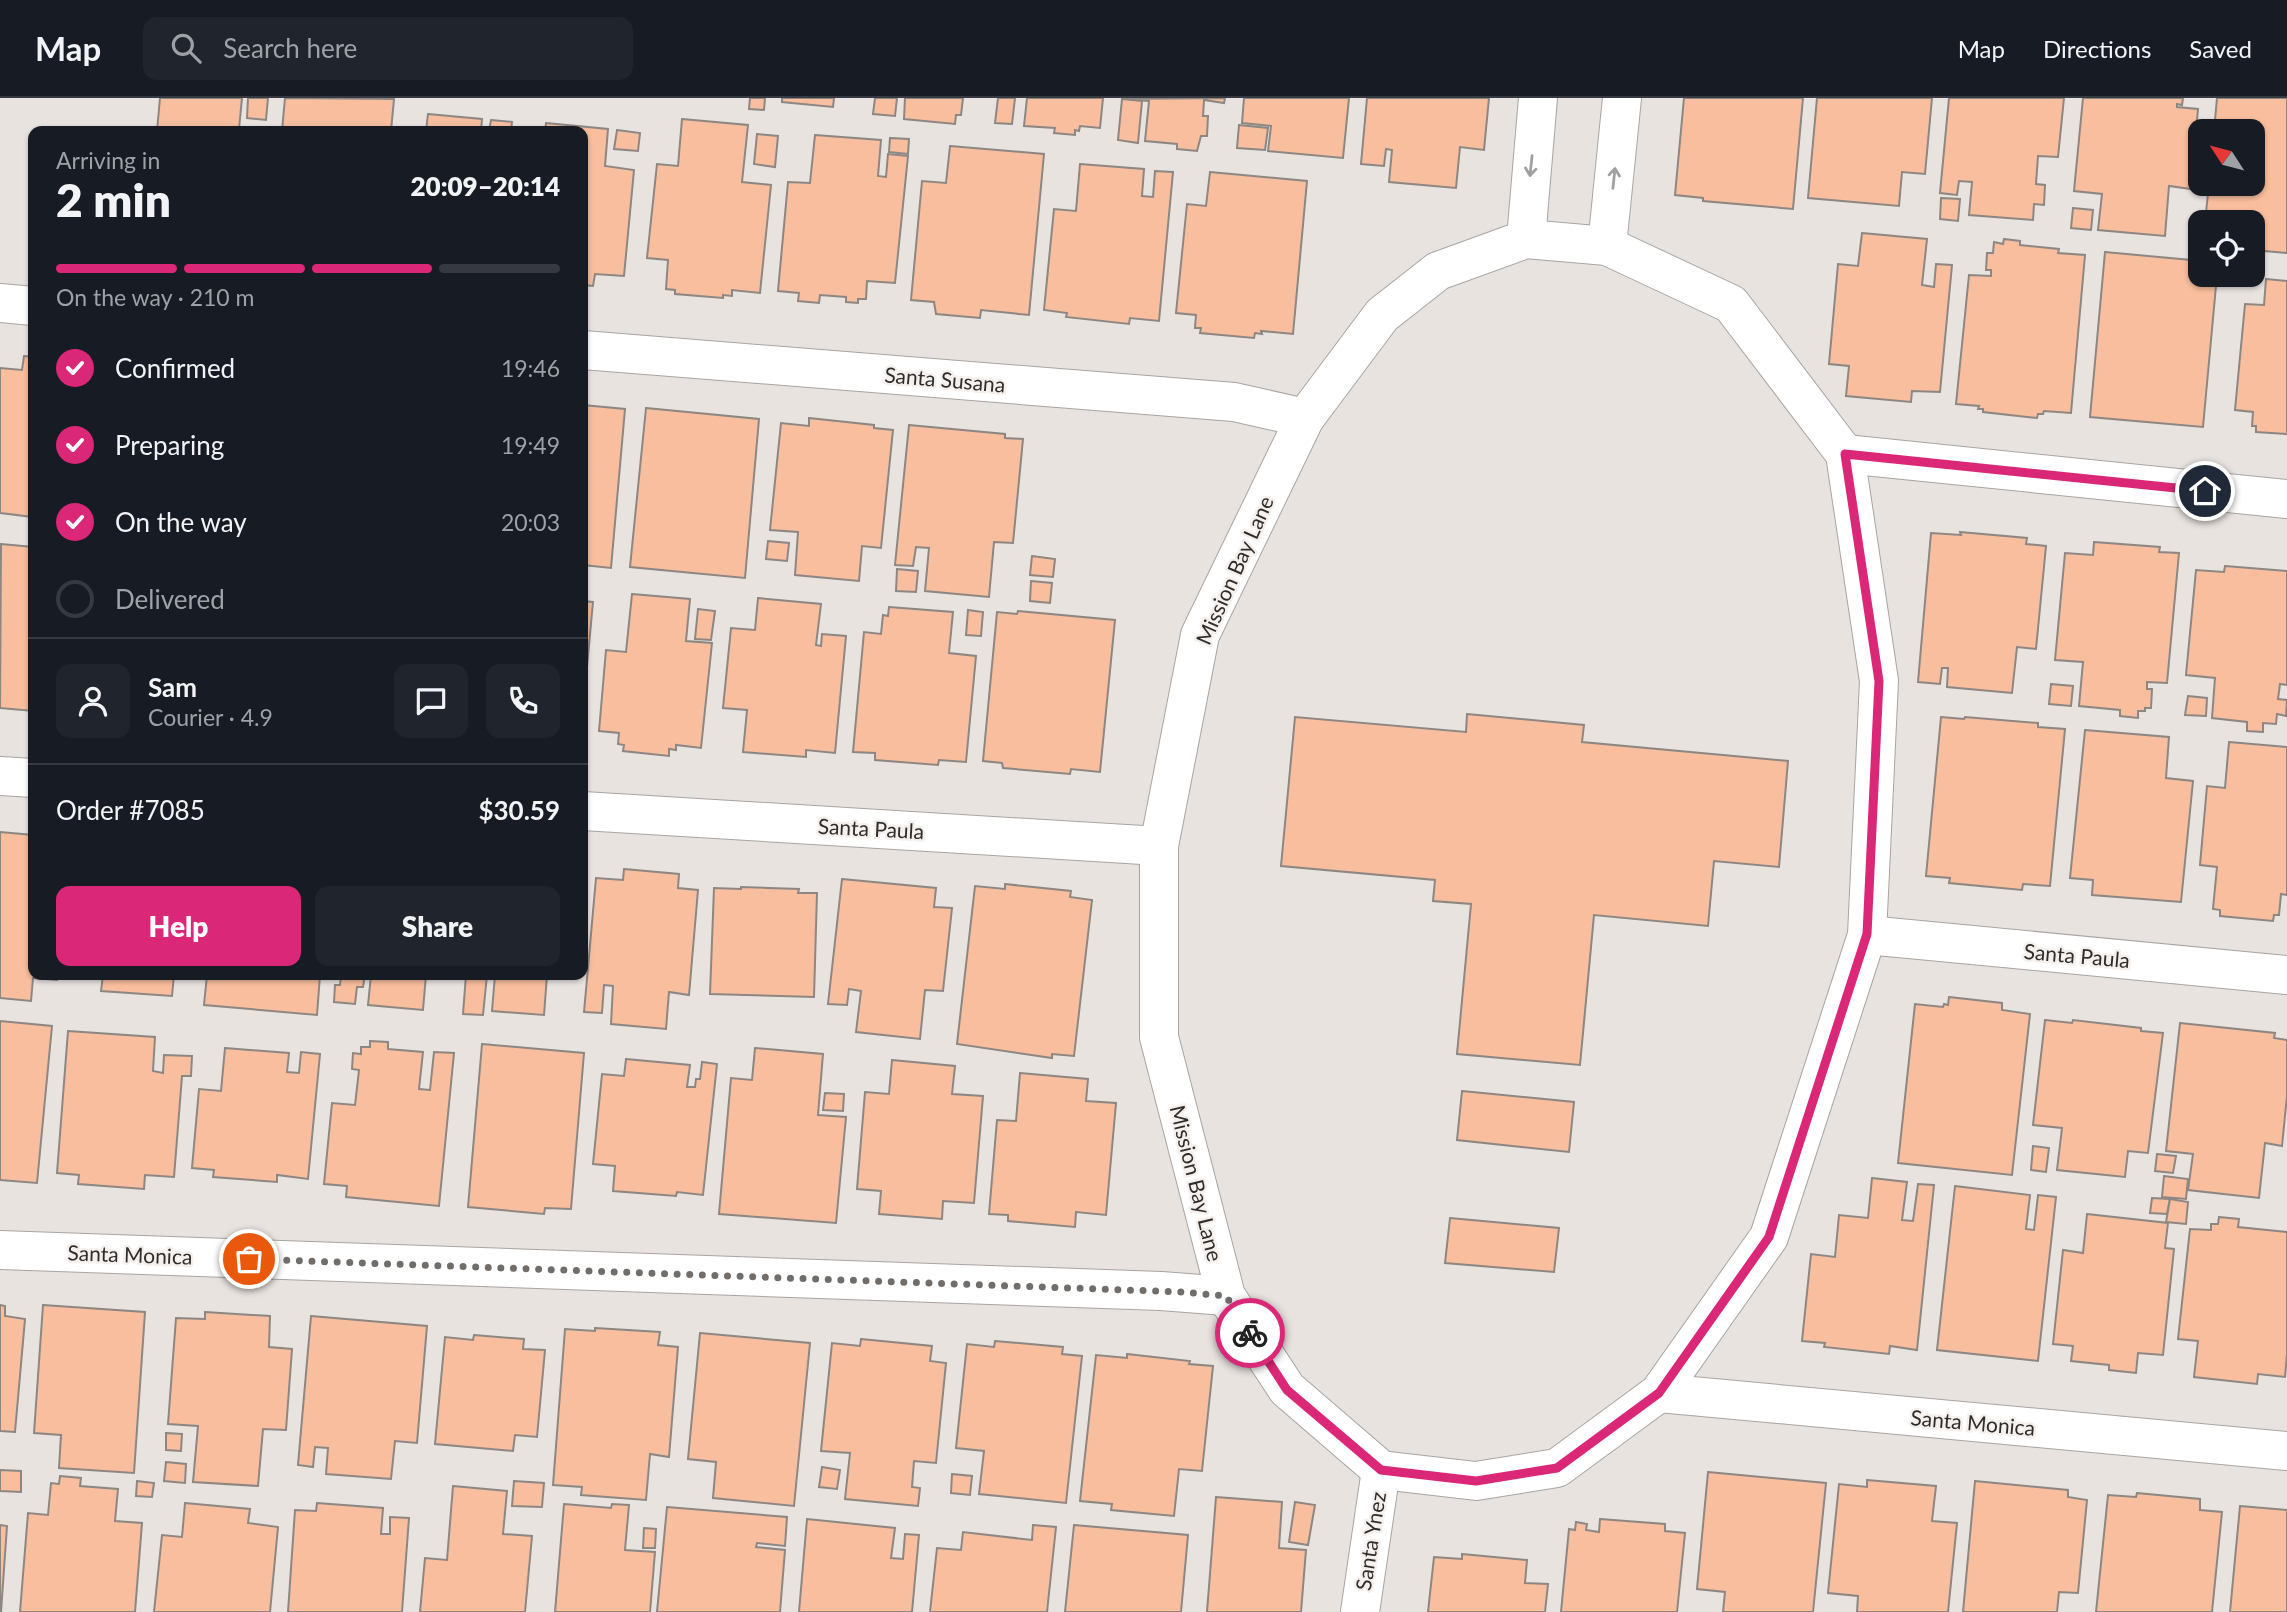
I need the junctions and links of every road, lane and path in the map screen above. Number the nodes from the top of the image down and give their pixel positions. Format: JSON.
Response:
{"nodes":[{"id":1,"x":1538,"y":98,"type":"edge"},
{"id":2,"x":1622,"y":98,"type":"edge"},
{"id":3,"x":1526,"y":239,"type":"junction"},
{"id":4,"x":1607,"y":246,"type":"junction"},
{"id":5,"x":0,"y":303,"type":"edge"},
{"id":6,"x":28,"y":306,"type":"edge"},
{"id":7,"x":588,"y":350,"type":"edge"},
{"id":8,"x":1305,"y":418,"type":"junction"},
{"id":9,"x":1845,"y":454,"type":"junction"},
{"id":10,"x":2287,"y":499,"type":"edge"},
{"id":11,"x":0,"y":776,"type":"edge"},
{"id":12,"x":28,"y":778,"type":"edge"},
{"id":13,"x":588,"y":811,"type":"edge"},
{"id":14,"x":1159,"y":846,"type":"junction"},
{"id":15,"x":1867,"y":934,"type":"junction"},
{"id":16,"x":2287,"y":975,"type":"edge"},
{"id":17,"x":0,"y":1250,"type":"edge"},
{"id":18,"x":1226,"y":1296,"type":"junction"},
{"id":19,"x":1659,"y":1393,"type":"junction"},
{"id":20,"x":2287,"y":1451,"type":"edge"},
{"id":21,"x":1381,"y":1470,"type":"junction"},
{"id":22,"x":1360,"y":1612,"type":"edge"}],
"edges":[{"from":1,"to":3,"type":"street","one_way":true},
{"from":4,"to":2,"type":"street","one_way":true},
{"from":3,"to":4,"type":"street","name":"Mission Bay Lane"},
{"from":3,"to":8,"type":"street","name":"Mission Bay Lane"},
{"from":4,"to":9,"type":"street","name":"Mission Bay Lane"},
{"from":5,"to":6,"type":"street"},
{"from":7,"to":8,"type":"street","name":"Santa Susana"},
{"from":8,"to":14,"type":"street","name":"Mission Bay Lane"},
{"from":9,"to":10,"type":"street"},
{"from":9,"to":15,"type":"street","name":"Mission Bay Lane"},
{"from":11,"to":12,"type":"street"},
{"from":13,"to":14,"type":"street","name":"Santa Paula"},
{"from":14,"to":18,"type":"street","name":"Mission Bay Lane"},
{"from":15,"to":16,"type":"street","name":"Santa Paula"},
{"from":15,"to":19,"type":"street","name":"Mission Bay Lane"},
{"from":17,"to":18,"type":"street","name":"Santa Monica"},
{"from":18,"to":21,"type":"street","name":"Mission Bay Lane"},
{"from":19,"to":20,"type":"street","name":"Santa Monica"},
{"from":19,"to":21,"type":"street","name":"Mission Bay Lane"},
{"from":21,"to":22,"type":"street","name":"Santa Ynez"}]}
